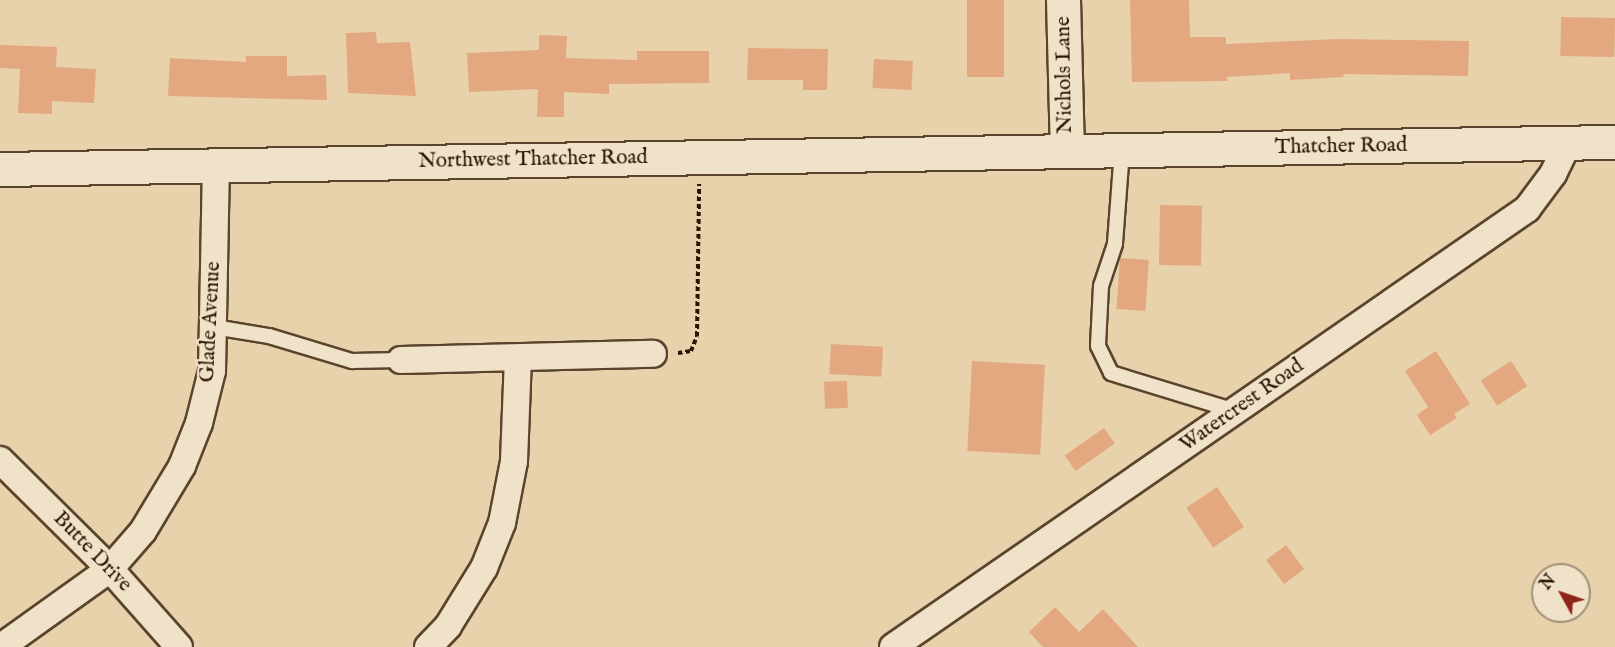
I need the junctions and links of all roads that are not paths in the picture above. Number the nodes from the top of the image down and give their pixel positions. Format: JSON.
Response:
{"nodes":[{"id":1,"x":1063,"y":0,"type":"edge"},
{"id":2,"x":1615,"y":142,"type":"edge"},
{"id":3,"x":1568,"y":143,"type":"junction"},
{"id":4,"x":1122,"y":150,"type":"junction"},
{"id":5,"x":1067,"y":151,"type":"junction"},
{"id":6,"x":216,"y":165,"type":"junction"},
{"id":7,"x":0,"y":169,"type":"edge"},
{"id":8,"x":214,"y":327,"type":"junction"},
{"id":9,"x":653,"y":354,"type":"road end"},
{"id":10,"x":518,"y":358,"type":"junction"},
{"id":11,"x":401,"y":360,"type":"joint"},
{"id":12,"x":1234,"y":411,"type":"junction"},
{"id":13,"x":0,"y":460,"type":"edge"},
{"id":14,"x":110,"y":569,"type":"junction"},
{"id":15,"x":1,"y":647,"type":"edge"},
{"id":16,"x":179,"y":647,"type":"edge"},
{"id":17,"x":428,"y":647,"type":"edge"},
{"id":18,"x":893,"y":647,"type":"edge"}],
"edges":[{"from":1,"to":5,"type":"street","name":"Nichols Lane"},
{"from":2,"to":3,"type":"street","name":"Thatcher Road"},
{"from":3,"to":4,"type":"street","name":"Thatcher Road"},
{"from":3,"to":12,"type":"street","name":"Watercrest Road"},
{"from":4,"to":5,"type":"street","name":"Thatcher Road"},
{"from":4,"to":12,"type":"lane"},
{"from":5,"to":6,"type":"street","name":"Northwest Thatcher Road"},
{"from":6,"to":7,"type":"street","name":"Northwest Thatcher Road"},
{"from":6,"to":8,"type":"street","name":"Glade Avenue"},
{"from":8,"to":11,"type":"lane"},
{"from":8,"to":14,"type":"street","name":"Glade Avenue"},
{"from":9,"to":10,"type":"street"},
{"from":10,"to":11,"type":"street"},
{"from":10,"to":17,"type":"street"},
{"from":12,"to":18,"type":"street","name":"Watercrest Road"},
{"from":13,"to":14,"type":"street","name":"Butte Drive"},
{"from":14,"to":15,"type":"street","name":"Glade Avenue"},
{"from":14,"to":16,"type":"street","name":"Butte Drive"}]}
